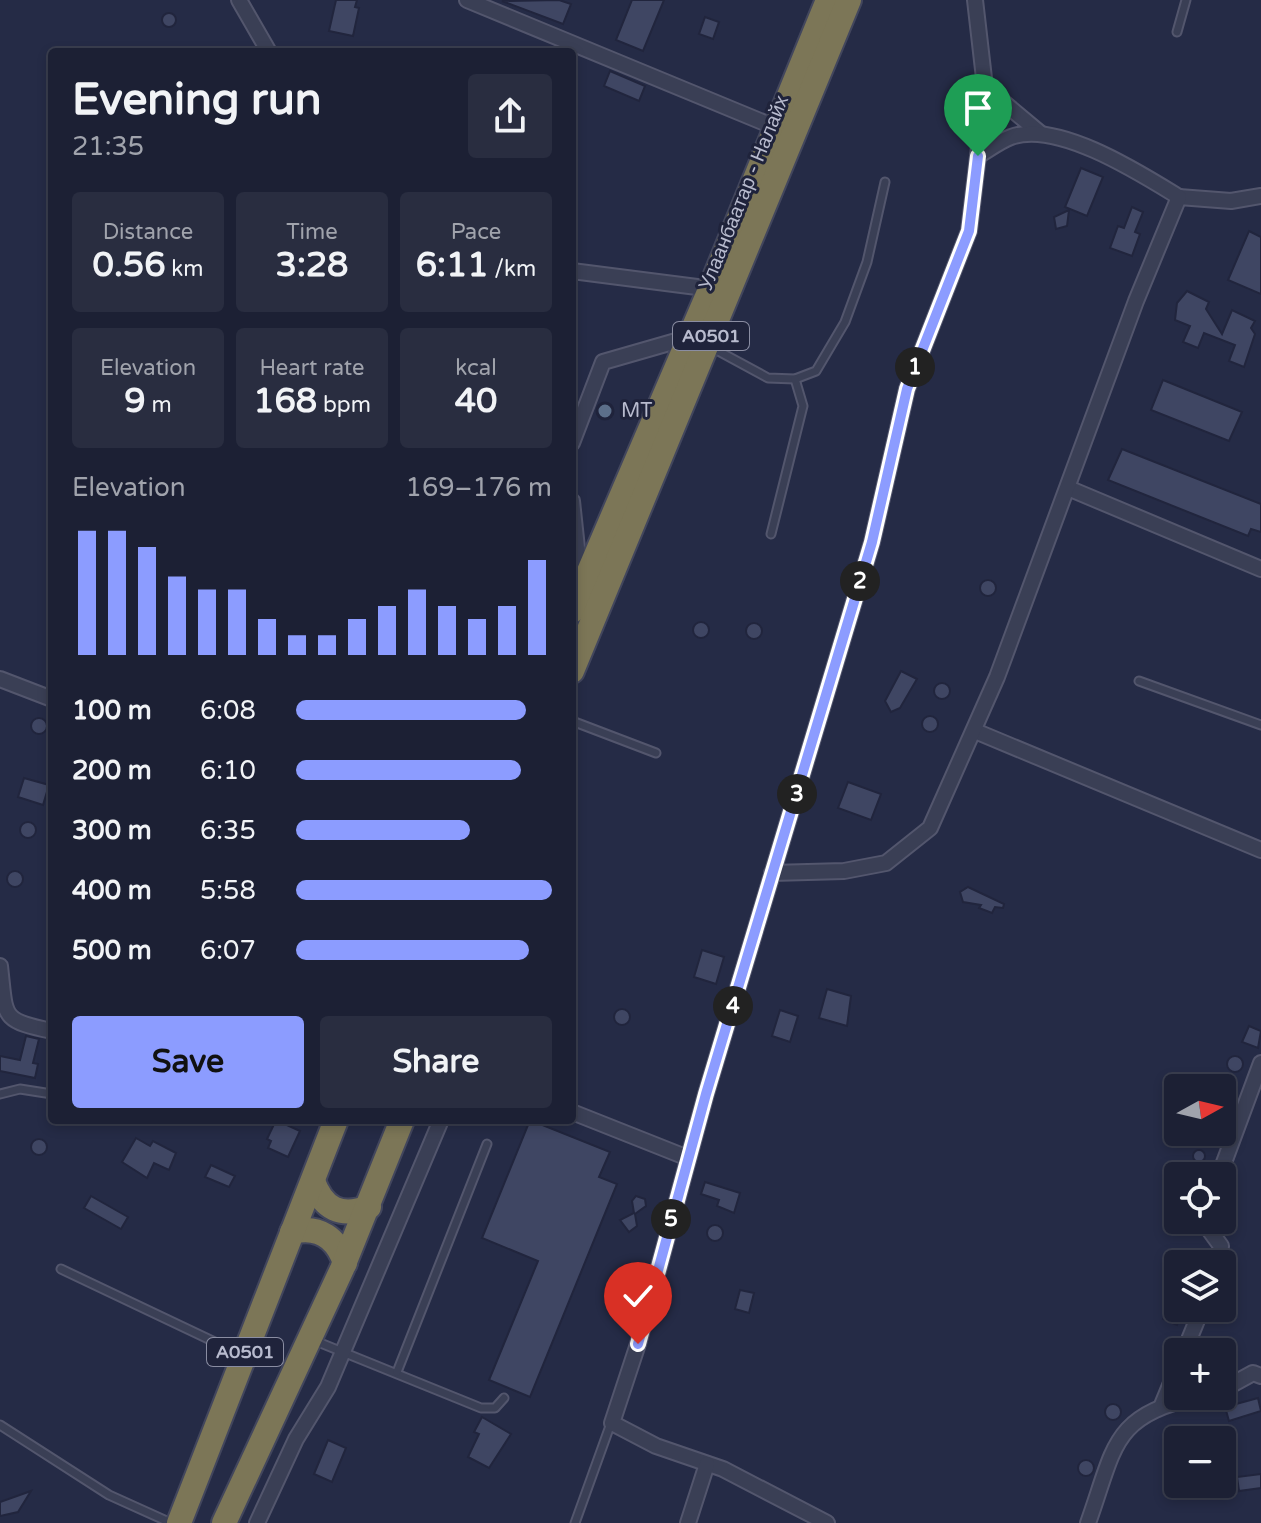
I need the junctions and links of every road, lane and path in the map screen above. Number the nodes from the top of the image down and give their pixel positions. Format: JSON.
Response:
{"nodes":[{"id":1,"x":239,"y":0,"type":"edge"},
{"id":2,"x":467,"y":0,"type":"edge"},
{"id":3,"x":828,"y":0,"type":"edge"},
{"id":4,"x":849,"y":0,"type":"edge"},
{"id":5,"x":975,"y":0,"type":"edge"},
{"id":6,"x":1186,"y":0,"type":"edge"},
{"id":7,"x":1177,"y":32,"type":"dead end"},
{"id":8,"x":267,"y":48,"type":"edge"},
{"id":9,"x":985,"y":87,"type":"junction"},
{"id":10,"x":777,"y":128,"type":"junction"},
{"id":11,"x":1040,"y":133,"type":"junction"},
{"id":12,"x":978,"y":156,"type":"junction"},
{"id":13,"x":885,"y":182,"type":"dead end"},
{"id":14,"x":1261,"y":196,"type":"edge"},
{"id":15,"x":1179,"y":197,"type":"junction"},
{"id":16,"x":576,"y":272,"type":"edge"},
{"id":17,"x":709,"y":292,"type":"junction"},
{"id":18,"x":699,"y":341,"type":"junction"},
{"id":19,"x":795,"y":379,"type":"junction"},
{"id":20,"x":576,"y":433,"type":"edge"},
{"id":21,"x":1068,"y":488,"type":"junction"},
{"id":22,"x":771,"y":534,"type":"dead end"},
{"id":23,"x":576,"y":539,"type":"edge"},
{"id":24,"x":1261,"y":569,"type":"edge"},
{"id":25,"x":584,"y":582,"type":"junction"},
{"id":26,"x":576,"y":601,"type":"edge"},
{"id":27,"x":576,"y":661,"type":"edge"},
{"id":28,"x":0,"y":679,"type":"edge"},
{"id":29,"x":1139,"y":681,"type":"dead end"},
{"id":30,"x":48,"y":697,"type":"edge"},
{"id":31,"x":576,"y":723,"type":"edge"},
{"id":32,"x":1261,"y":725,"type":"edge"},
{"id":33,"x":975,"y":731,"type":"junction"},
{"id":34,"x":656,"y":753,"type":"dead end"},
{"id":35,"x":1261,"y":850,"type":"edge"},
{"id":36,"x":772,"y":873,"type":"junction"},
{"id":37,"x":0,"y":966,"type":"edge"},
{"id":38,"x":48,"y":1030,"type":"edge"},
{"id":39,"x":1261,"y":1063,"type":"edge"},
{"id":40,"x":48,"y":1093,"type":"edge"},
{"id":41,"x":0,"y":1094,"type":"edge"},
{"id":42,"x":576,"y":1114,"type":"edge"},
{"id":43,"x":329,"y":1124,"type":"edge"},
{"id":44,"x":400,"y":1124,"type":"edge"},
{"id":45,"x":439,"y":1124,"type":"edge"},
{"id":46,"x":487,"y":1144,"type":"dead end"},
{"id":47,"x":688,"y":1158,"type":"junction"},
{"id":48,"x":1224,"y":1162,"type":"edge"},
{"id":49,"x":313,"y":1181,"type":"junction"},
{"id":50,"x":369,"y":1207,"type":"junction"},
{"id":51,"x":292,"y":1232,"type":"junction"},
{"id":52,"x":345,"y":1263,"type":"junction"},
{"id":53,"x":61,"y":1269,"type":"dead end"},
{"id":54,"x":311,"y":1340,"type":"junction"},
{"id":55,"x":341,"y":1354,"type":"junction"},
{"id":56,"x":243,"y":1356,"type":"junction"},
{"id":57,"x":397,"y":1372,"type":"junction"},
{"id":58,"x":1261,"y":1376,"type":"edge"},
{"id":59,"x":1236,"y":1382,"type":"edge"},
{"id":60,"x":504,"y":1398,"type":"dead end"},
{"id":61,"x":1164,"y":1400,"type":"edge"},
{"id":62,"x":1162,"y":1405,"type":"joint"},
{"id":63,"x":612,"y":1423,"type":"junction"},
{"id":64,"x":0,"y":1425,"type":"edge"},
{"id":65,"x":707,"y":1464,"type":"junction"},
{"id":66,"x":171,"y":1523,"type":"edge"},
{"id":67,"x":179,"y":1523,"type":"edge"},
{"id":68,"x":224,"y":1523,"type":"edge"},
{"id":69,"x":257,"y":1523,"type":"edge"},
{"id":70,"x":575,"y":1523,"type":"edge"},
{"id":71,"x":688,"y":1523,"type":"edge"},
{"id":72,"x":827,"y":1523,"type":"edge"},
{"id":73,"x":1088,"y":1523,"type":"edge"}],
"edges":[{"from":1,"to":8,"type":"street"},
{"from":2,"to":10,"type":"street"},
{"from":3,"to":10,"type":"highway","name":"Улаанбаатар - Налайх","number":"A0501"},
{"from":4,"to":18,"type":"highway","name":"Улаанбаатар - Налайх","number":"A0501"},
{"from":5,"to":9,"type":"street"},
{"from":6,"to":7,"type":"lane"},
{"from":9,"to":11,"type":"street"},
{"from":9,"to":12,"type":"street"},
{"from":10,"to":17,"type":"highway","name":"Улаанбаатар - Налайх","number":"A0501"},
{"from":11,"to":12,"type":"street"},
{"from":11,"to":15,"type":"street"},
{"from":12,"to":36,"type":"street"},
{"from":13,"to":19,"type":"lane"},
{"from":14,"to":15,"type":"street"},
{"from":15,"to":21,"type":"street"},
{"from":16,"to":17,"type":"street"},
{"from":17,"to":18,"type":"highway","name":"Улаанбаатар - Налайх","number":"A0501"},
{"from":18,"to":19,"type":"lane"},
{"from":18,"to":20,"type":"street"},
{"from":18,"to":25,"type":"highway","name":"Улаанбаатар - Налайх","number":"A0501"},
{"from":18,"to":27,"type":"highway","name":"Улаанбаатар - Налайх","number":"A0501"},
{"from":19,"to":22,"type":"lane"},
{"from":21,"to":24,"type":"street"},
{"from":21,"to":33,"type":"street"},
{"from":23,"to":25,"type":"street"},
{"from":25,"to":26,"type":"highway","name":"Улаанбаатар - Налайх","number":"A0501"},
{"from":28,"to":30,"type":"street"},
{"from":29,"to":32,"type":"lane"},
{"from":31,"to":34,"type":"lane"},
{"from":33,"to":35,"type":"street"},
{"from":33,"to":36,"type":"street"},
{"from":36,"to":47,"type":"street"},
{"from":37,"to":38,"type":"street"},
{"from":39,"to":48,"type":"street"},
{"from":40,"to":41,"type":"lane"},
{"from":42,"to":47,"type":"street"},
{"from":43,"to":49,"type":"highway","number":"A0501"},
{"from":44,"to":50,"type":"highway","number":"A0501"},
{"from":45,"to":55,"type":"street"},
{"from":46,"to":57,"type":"lane"},
{"from":47,"to":63,"type":"street"},
{"from":49,"to":50,"type":"highway"},
{"from":49,"to":51,"type":"highway","number":"A0501"},
{"from":50,"to":52,"type":"highway","number":"A0501"},
{"from":51,"to":52,"type":"highway"},
{"from":51,"to":56,"type":"highway","number":"A0501"},
{"from":52,"to":54,"type":"highway","number":"A0501"},
{"from":53,"to":56,"type":"lane"},
{"from":54,"to":55,"type":"lane"},
{"from":54,"to":68,"type":"highway","number":"A0501"},
{"from":55,"to":57,"type":"lane"},
{"from":55,"to":69,"type":"street"},
{"from":56,"to":67,"type":"highway","number":"A0501"},
{"from":57,"to":60,"type":"lane"},
{"from":58,"to":59,"type":"street"},
{"from":61,"to":62,"type":"street"},
{"from":62,"to":73,"type":"street"},
{"from":63,"to":65,"type":"street"},
{"from":63,"to":70,"type":"lane"},
{"from":64,"to":66,"type":"lane"},
{"from":65,"to":71,"type":"street"},
{"from":65,"to":72,"type":"street"}]}
